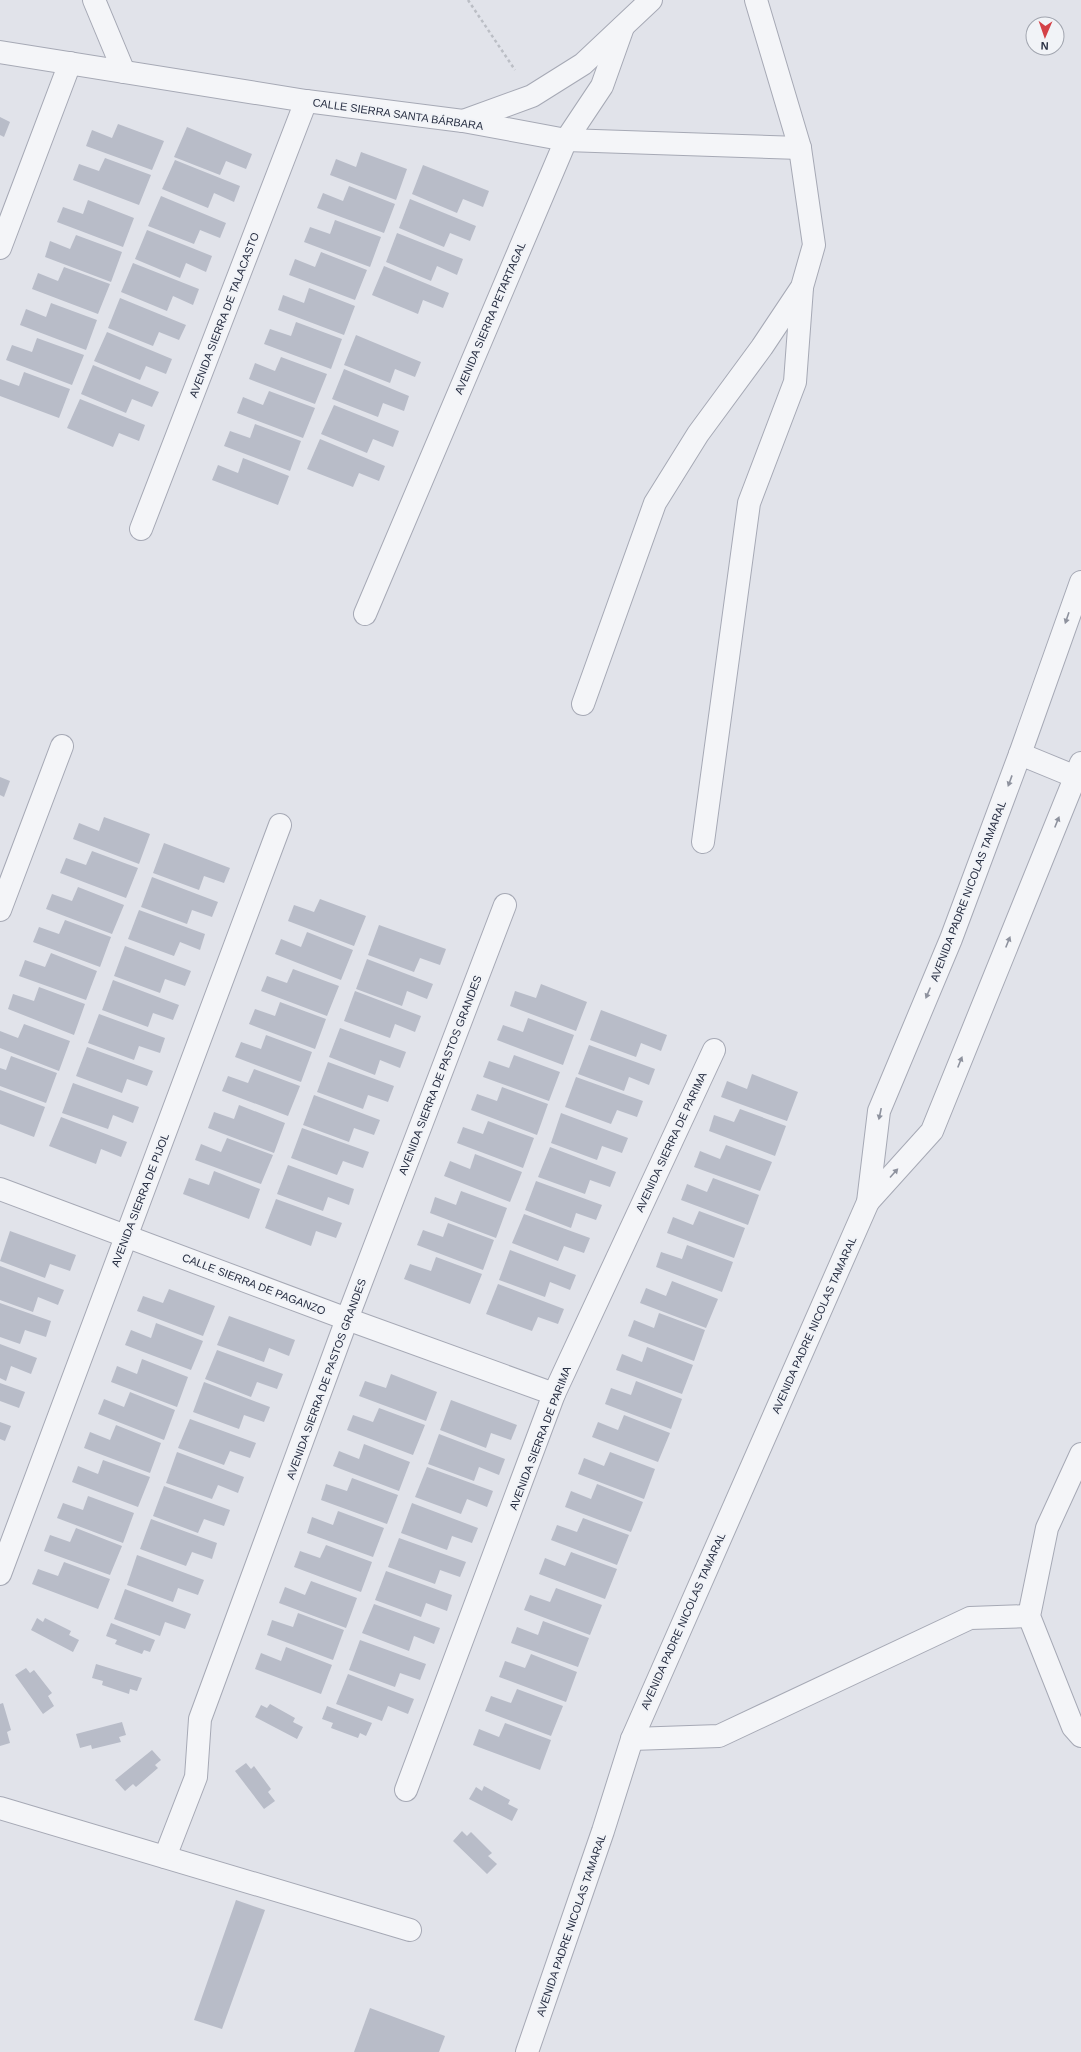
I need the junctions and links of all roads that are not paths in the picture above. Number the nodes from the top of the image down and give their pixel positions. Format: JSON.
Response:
{"nodes":[{"id":1,"x":94,"y":0,"type":"edge"},
{"id":2,"x":650,"y":0,"type":"edge"},
{"id":3,"x":756,"y":0,"type":"edge"},
{"id":4,"x":624,"y":27,"type":"junction"},
{"id":5,"x":0,"y":52,"type":"edge"},
{"id":6,"x":70,"y":63,"type":"junction"},
{"id":7,"x":124,"y":72,"type":"junction"},
{"id":8,"x":306,"y":101,"type":"junction"},
{"id":9,"x":463,"y":121,"type":"junction"},
{"id":10,"x":566,"y":140,"type":"junction"},
{"id":11,"x":800,"y":148,"type":"junction"},
{"id":12,"x":0,"y":248,"type":"edge"},
{"id":13,"x":802,"y":287,"type":"junction"},
{"id":14,"x":142,"y":529,"type":"dead end"},
{"id":15,"x":1081,"y":582,"type":"edge"},
{"id":16,"x":365,"y":614,"type":"dead end"},
{"id":17,"x":583,"y":704,"type":"dead end"},
{"id":18,"x":62,"y":746,"type":"dead end"},
{"id":19,"x":1020,"y":754,"type":"junction"},
{"id":20,"x":1078,"y":770,"type":"edge"},
{"id":21,"x":280,"y":825,"type":"dead end"},
{"id":22,"x":702,"y":842,"type":"dead end"},
{"id":23,"x":504,"y":905,"type":"dead end"},
{"id":24,"x":0,"y":910,"type":"edge"},
{"id":25,"x":714,"y":1050,"type":"dead end"},
{"id":26,"x":0,"y":1189,"type":"edge"},
{"id":27,"x":868,"y":1202,"type":"junction"},
{"id":28,"x":126,"y":1236,"type":"junction"},
{"id":29,"x":347,"y":1319,"type":"junction"},
{"id":30,"x":554,"y":1394,"type":"junction"},
{"id":31,"x":1081,"y":1454,"type":"edge"},
{"id":32,"x":0,"y":1574,"type":"edge"},
{"id":33,"x":1029,"y":1616,"type":"junction"},
{"id":34,"x":1081,"y":1736,"type":"edge"},
{"id":35,"x":632,"y":1739,"type":"junction"},
{"id":36,"x":406,"y":1790,"type":"dead end"},
{"id":37,"x":0,"y":1808,"type":"edge"},
{"id":38,"x":165,"y":1857,"type":"junction"},
{"id":39,"x":410,"y":1930,"type":"dead end"},
{"id":40,"x":527,"y":2052,"type":"edge"}],
"edges":[{"from":1,"to":7,"type":"street"},
{"from":2,"to":4,"type":"street"},
{"from":3,"to":11,"type":"street"},
{"from":4,"to":9,"type":"street"},
{"from":4,"to":10,"type":"street","name":"AVENIDA SIERRA PETARTAGAL"},
{"from":5,"to":6,"type":"street","name":"CALLE SIERRA SANTA BÁRBARA"},
{"from":6,"to":7,"type":"street","name":"CALLE SIERRA SANTA BÁRBARA"},
{"from":6,"to":12,"type":"street"},
{"from":7,"to":8,"type":"street","name":"CALLE SIERRA SANTA BÁRBARA"},
{"from":8,"to":9,"type":"street","name":"CALLE SIERRA SANTA BÁRBARA"},
{"from":8,"to":14,"type":"street","name":"AVENIDA SIERRA DE TALACASTO"},
{"from":9,"to":10,"type":"street","name":"CALLE SIERRA SANTA BÁRBARA"},
{"from":10,"to":11,"type":"street","name":"CALLE SIERRA SANTA BÁRBARA"},
{"from":10,"to":16,"type":"street","name":"AVENIDA SIERRA PETARTAGAL"},
{"from":11,"to":13,"type":"street"},
{"from":13,"to":17,"type":"street"},
{"from":13,"to":22,"type":"street"},
{"from":15,"to":19,"type":"street","name":"AVENIDA PADRE NICOLAS TAMARAL","one_way":true},
{"from":18,"to":24,"type":"street"},
{"from":19,"to":20,"type":"street"},
{"from":19,"to":27,"type":"street","name":"AVENIDA PADRE NICOLAS TAMARAL","one_way":true},
{"from":27,"to":20,"type":"street","name":"AVENIDA PADRE NICOLAS TAMARAL","one_way":true},
{"from":21,"to":28,"type":"street","name":"AVENIDA SIERRA DE PIJOL"},
{"from":23,"to":29,"type":"street","name":"AVENIDA SIERRA DE PASTOS GRANDES"},
{"from":25,"to":30,"type":"street","name":"AVENIDA SIERRA DE PARIMA"},
{"from":26,"to":28,"type":"street","name":"CALLE SIERRA DE PAGANZO"},
{"from":27,"to":35,"type":"street","name":"AVENIDA PADRE NICOLAS TAMARAL"},
{"from":28,"to":29,"type":"street","name":"CALLE SIERRA DE PAGANZO"},
{"from":28,"to":32,"type":"street","name":"AVENIDA SIERRA DE PIJOL"},
{"from":29,"to":30,"type":"street","name":"CALLE SIERRA DE PAGANZO"},
{"from":29,"to":38,"type":"street","name":"AVENIDA SIERRA DE PASTOS GRANDES"},
{"from":30,"to":36,"type":"street","name":"AVENIDA SIERRA DE PARIMA"},
{"from":31,"to":33,"type":"street"},
{"from":33,"to":34,"type":"street"},
{"from":33,"to":35,"type":"street"},
{"from":35,"to":40,"type":"street","name":"AVENIDA PADRE NICOLAS TAMARAL"},
{"from":37,"to":38,"type":"street"},
{"from":38,"to":39,"type":"street"}]}
